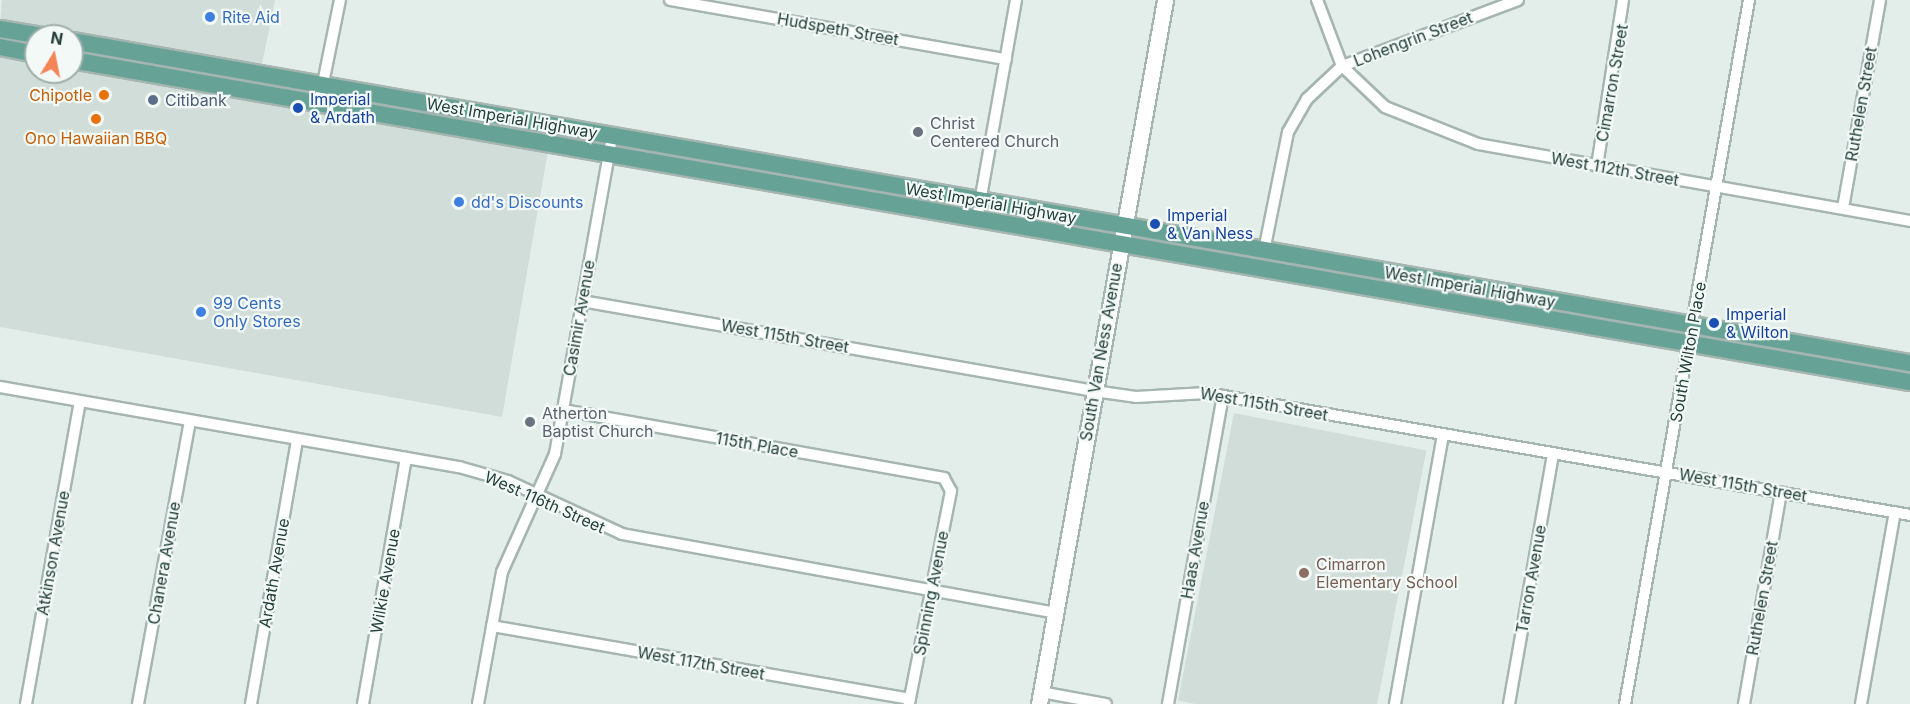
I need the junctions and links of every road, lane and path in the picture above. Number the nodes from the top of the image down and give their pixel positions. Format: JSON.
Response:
{"nodes":[{"id":1,"x":340,"y":0,"type":"edge"},
{"id":2,"x":670,"y":0,"type":"edge"},
{"id":3,"x":1016,"y":0,"type":"edge"},
{"id":4,"x":1164,"y":0,"type":"edge"},
{"id":5,"x":1317,"y":0,"type":"edge"},
{"id":6,"x":1518,"y":0,"type":"edge"},
{"id":7,"x":1623,"y":0,"type":"edge"},
{"id":8,"x":1749,"y":0,"type":"edge"},
{"id":9,"x":1880,"y":0,"type":"edge"},
{"id":10,"x":0,"y":28,"type":"edge"},
{"id":11,"x":24,"y":32,"type":"edge"},
{"id":12,"x":84,"y":43,"type":"edge"},
{"id":13,"x":0,"y":47,"type":"edge"},
{"id":14,"x":24,"y":52,"type":"edge"},
{"id":15,"x":1006,"y":59,"type":"junction"},
{"id":16,"x":84,"y":62,"type":"edge"},
{"id":17,"x":1342,"y":66,"type":"junction"},
{"id":18,"x":324,"y":85,"type":"junction"},
{"id":19,"x":319,"y":103,"type":"junction"},
{"id":20,"x":612,"y":136,"type":"junction"},
{"id":21,"x":609,"y":154,"type":"junction"},
{"id":22,"x":1597,"y":166,"type":"junction"},
{"id":23,"x":1718,"y":188,"type":"junction"},
{"id":24,"x":981,"y":201,"type":"junction"},
{"id":25,"x":1843,"y":208,"type":"junction"},
{"id":26,"x":977,"y":219,"type":"junction"},
{"id":27,"x":1910,"y":221,"type":"edge"},
{"id":28,"x":1124,"y":226,"type":"junction"},
{"id":29,"x":1120,"y":244,"type":"junction"},
{"id":30,"x":1264,"y":251,"type":"junction"},
{"id":31,"x":582,"y":301,"type":"junction"},
{"id":32,"x":1692,"y":326,"type":"junction"},
{"id":33,"x":1689,"y":343,"type":"junction"},
{"id":34,"x":1910,"y":363,"type":"edge"},
{"id":35,"x":1910,"y":382,"type":"edge"},
{"id":36,"x":0,"y":387,"type":"edge"},
{"id":37,"x":1094,"y":391,"type":"junction"},
{"id":38,"x":1223,"y":396,"type":"junction"},
{"id":39,"x":80,"y":402,"type":"junction"},
{"id":40,"x":563,"y":411,"type":"junction"},
{"id":41,"x":190,"y":422,"type":"junction"},
{"id":42,"x":1443,"y":435,"type":"junction"},
{"id":43,"x":297,"y":441,"type":"junction"},
{"id":44,"x":1554,"y":454,"type":"junction"},
{"id":45,"x":406,"y":458,"type":"junction"},
{"id":46,"x":1667,"y":472,"type":"junction"},
{"id":47,"x":950,"y":483,"type":"joint"},
{"id":48,"x":1781,"y":492,"type":"junction"},
{"id":49,"x":538,"y":496,"type":"junction"},
{"id":50,"x":1895,"y":512,"type":"junction"},
{"id":51,"x":1910,"y":515,"type":"edge"},
{"id":52,"x":931,"y":591,"type":"junction"},
{"id":53,"x":1055,"y":613,"type":"junction"},
{"id":54,"x":492,"y":626,"type":"junction"},
{"id":55,"x":1040,"y":698,"type":"edge"},
{"id":56,"x":910,"y":702,"type":"edge"},
{"id":57,"x":26,"y":704,"type":"edge"},
{"id":58,"x":138,"y":704,"type":"edge"},
{"id":59,"x":251,"y":704,"type":"edge"},
{"id":60,"x":363,"y":704,"type":"edge"},
{"id":61,"x":478,"y":704,"type":"edge"},
{"id":62,"x":1106,"y":704,"type":"edge"},
{"id":63,"x":1168,"y":704,"type":"edge"},
{"id":64,"x":1395,"y":704,"type":"edge"},
{"id":65,"x":1509,"y":704,"type":"edge"},
{"id":66,"x":1625,"y":704,"type":"edge"},
{"id":67,"x":1744,"y":704,"type":"edge"},
{"id":68,"x":1861,"y":704,"type":"edge"}],
"edges":[{"from":1,"to":18,"type":"street"},
{"from":2,"to":15,"type":"street","name":"Hudspeth Street"},
{"from":3,"to":15,"type":"street"},
{"from":4,"to":28,"type":"main road","name":"South Van Ness Avenue"},
{"from":5,"to":17,"type":"street"},
{"from":6,"to":17,"type":"street","name":"Lohengrin Street"},
{"from":7,"to":22,"type":"street","name":"Cimarron Street"},
{"from":8,"to":23,"type":"street","name":"South Wilton Place"},
{"from":9,"to":25,"type":"street","name":"Ruthelen Street"},
{"from":10,"to":11,"type":"main road"},
{"from":12,"to":18,"type":"main road","name":"West Imperial Highway"},
{"from":13,"to":14,"type":"main road"},
{"from":15,"to":24,"type":"street"},
{"from":16,"to":19,"type":"main road","name":"West Imperial Highway"},
{"from":17,"to":22,"type":"street","name":"West 112th Street"},
{"from":17,"to":30,"type":"street"},
{"from":18,"to":19,"type":"street"},
{"from":18,"to":20,"type":"main road","name":"West Imperial Highway"},
{"from":19,"to":21,"type":"main road","name":"West Imperial Highway"},
{"from":20,"to":21,"type":"street","name":"Casimir Avenue"},
{"from":20,"to":24,"type":"main road","name":"West Imperial Highway"},
{"from":21,"to":26,"type":"main road","name":"West Imperial Highway"},
{"from":21,"to":31,"type":"street","name":"Casimir Avenue"},
{"from":22,"to":23,"type":"street","name":"West 112th Street"},
{"from":23,"to":25,"type":"street","name":"West 112th Street"},
{"from":23,"to":32,"type":"street","name":"South Wilton Place"},
{"from":24,"to":26,"type":"street"},
{"from":24,"to":28,"type":"main road","name":"West Imperial Highway"},
{"from":25,"to":27,"type":"street","name":"West 112th Street"},
{"from":26,"to":29,"type":"main road","name":"West Imperial Highway"},
{"from":28,"to":29,"type":"main road","name":"South Van Ness Avenue"},
{"from":28,"to":30,"type":"main road","name":"West Imperial Highway"},
{"from":29,"to":33,"type":"main road","name":"West Imperial Highway"},
{"from":29,"to":37,"type":"main road","name":"South Van Ness Avenue"},
{"from":30,"to":32,"type":"main road","name":"West Imperial Highway"},
{"from":31,"to":37,"type":"street","name":"West 115th Street"},
{"from":31,"to":40,"type":"street","name":"Casimir Avenue"},
{"from":32,"to":33,"type":"street","name":"South Wilton Place"},
{"from":32,"to":34,"type":"main road","name":"West Imperial Highway"},
{"from":33,"to":35,"type":"main road","name":"West Imperial Highway"},
{"from":33,"to":46,"type":"street","name":"South Wilton Place"},
{"from":36,"to":39,"type":"street","name":"West 116th Street"},
{"from":37,"to":38,"type":"street","name":"West 115th Street"},
{"from":37,"to":53,"type":"main road","name":"South Van Ness Avenue"},
{"from":38,"to":42,"type":"street","name":"West 115th Street"},
{"from":38,"to":63,"type":"street","name":"Haas Avenue"},
{"from":39,"to":41,"type":"street","name":"West 116th Street"},
{"from":39,"to":57,"type":"street","name":"Atkinson Avenue"},
{"from":40,"to":47,"type":"street","name":"115th Place"},
{"from":40,"to":49,"type":"street","name":"Casimir Avenue"},
{"from":41,"to":43,"type":"street","name":"West 116th Street"},
{"from":41,"to":58,"type":"street","name":"Chanera Avenue"},
{"from":42,"to":44,"type":"street","name":"West 115th Street"},
{"from":42,"to":64,"type":"street"},
{"from":43,"to":45,"type":"street","name":"West 116th Street"},
{"from":43,"to":59,"type":"street","name":"Ardath Avenue"},
{"from":44,"to":46,"type":"street","name":"West 115th Street"},
{"from":44,"to":65,"type":"street","name":"Tarron Avenue"},
{"from":45,"to":49,"type":"street","name":"West 116th Street"},
{"from":45,"to":60,"type":"street","name":"Wilkie Avenue"},
{"from":46,"to":48,"type":"street","name":"West 115th Street"},
{"from":46,"to":66,"type":"street","name":"South Wilton Place"},
{"from":47,"to":52,"type":"street","name":"Spinning Avenue"},
{"from":48,"to":50,"type":"street","name":"West 115th Street"},
{"from":48,"to":67,"type":"street","name":"Ruthelen Street"},
{"from":49,"to":52,"type":"street","name":"West 116th Street"},
{"from":49,"to":54,"type":"street","name":"Casimir Avenue"},
{"from":50,"to":51,"type":"street","name":"West 115th Street"},
{"from":50,"to":68,"type":"street"},
{"from":52,"to":53,"type":"street","name":"West 116th Street"},
{"from":52,"to":56,"type":"street","name":"Spinning Avenue"},
{"from":53,"to":55,"type":"main road","name":"South Van Ness Avenue"},
{"from":54,"to":56,"type":"street","name":"West 117th Street"},
{"from":54,"to":61,"type":"street","name":"Casimir Avenue"},
{"from":55,"to":62,"type":"street"}]}
